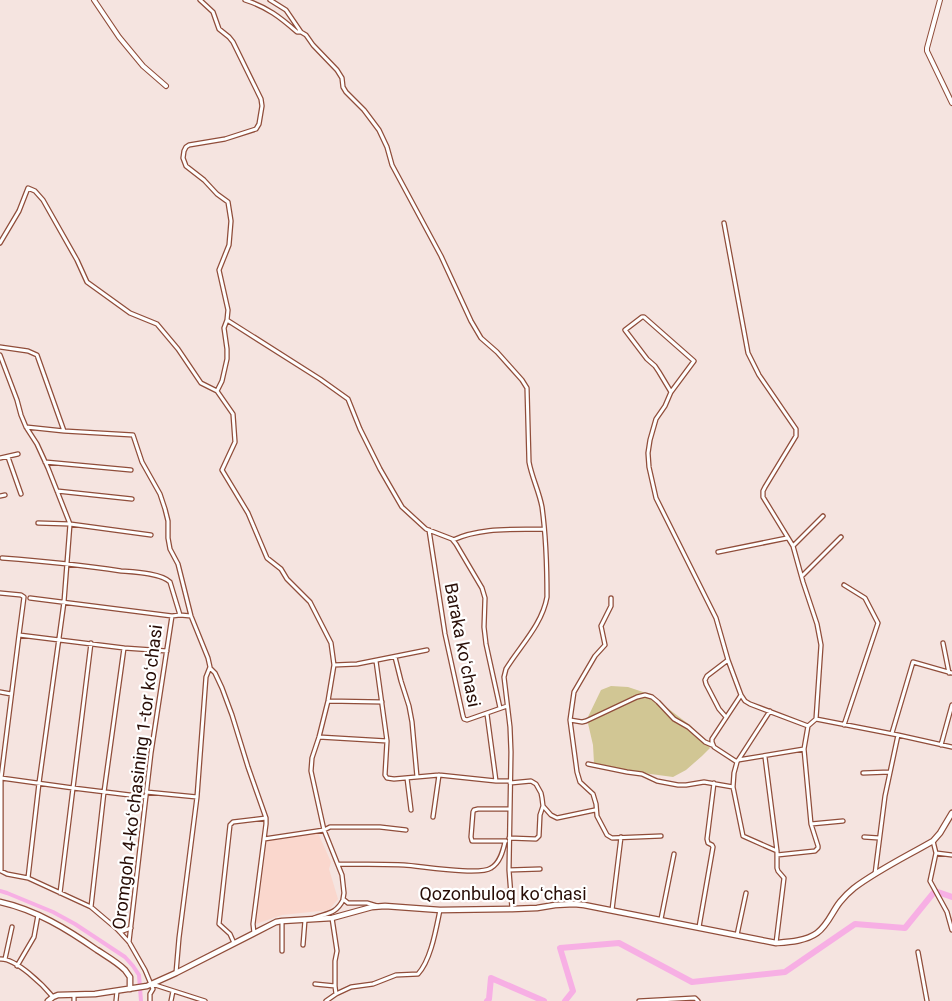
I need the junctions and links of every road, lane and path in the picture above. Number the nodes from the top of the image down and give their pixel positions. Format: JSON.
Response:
{"nodes":[{"id":1,"x":94,"y":0,"type":"edge"},
{"id":2,"x":200,"y":0,"type":"edge"},
{"id":3,"x":245,"y":0,"type":"edge"},
{"id":4,"x":270,"y":0,"type":"edge"},
{"id":5,"x":940,"y":0,"type":"edge"},
{"id":6,"x":301,"y":32,"type":"junction"},
{"id":7,"x":166,"y":86,"type":"dead end"},
{"id":8,"x":952,"y":102,"type":"edge"},
{"id":9,"x":724,"y":224,"type":"dead end"},
{"id":10,"x":0,"y":243,"type":"edge"},
{"id":11,"x":227,"y":320,"type":"junction"},
{"id":12,"x":0,"y":347,"type":"edge"},
{"id":13,"x":0,"y":355,"type":"edge"},
{"id":14,"x":217,"y":391,"type":"junction"},
{"id":15,"x":671,"y":392,"type":"junction"},
{"id":16,"x":26,"y":427,"type":"junction"},
{"id":17,"x":64,"y":431,"type":"junction"},
{"id":18,"x":18,"y":454,"type":"dead end"},
{"id":19,"x":8,"y":457,"type":"junction"},
{"id":20,"x":0,"y":458,"type":"edge"},
{"id":21,"x":45,"y":462,"type":"junction"},
{"id":22,"x":131,"y":470,"type":"dead end"},
{"id":23,"x":57,"y":490,"type":"junction"},
{"id":24,"x":21,"y":494,"type":"dead end"},
{"id":25,"x":6,"y":495,"type":"dead end"},
{"id":26,"x":0,"y":496,"type":"edge"},
{"id":27,"x":132,"y":499,"type":"dead end"},
{"id":28,"x":823,"y":516,"type":"dead end"},
{"id":29,"x":38,"y":522,"type":"dead end"},
{"id":30,"x":70,"y":524,"type":"junction"},
{"id":31,"x":544,"y":529,"type":"junction"},
{"id":32,"x":429,"y":530,"type":"junction"},
{"id":33,"x":151,"y":535,"type":"dead end"},
{"id":34,"x":841,"y":537,"type":"dead end"},
{"id":35,"x":787,"y":538,"type":"junction"},
{"id":36,"x":453,"y":540,"type":"junction"},
{"id":37,"x":793,"y":546,"type":"junction"},
{"id":38,"x":718,"y":552,"type":"dead end"},
{"id":39,"x":2,"y":558,"type":"dead end"},
{"id":40,"x":68,"y":564,"type":"junction"},
{"id":41,"x":802,"y":576,"type":"junction"},
{"id":42,"x":844,"y":585,"type":"dead end"},
{"id":43,"x":0,"y":593,"type":"edge"},
{"id":44,"x":30,"y":598,"type":"dead end"},
{"id":45,"x":611,"y":598,"type":"dead end"},
{"id":46,"x":64,"y":602,"type":"junction"},
{"id":47,"x":180,"y":615,"type":"junction"},
{"id":48,"x":172,"y":616,"type":"junction"},
{"id":49,"x":190,"y":616,"type":"junction"},
{"id":50,"x":19,"y":635,"type":"junction"},
{"id":51,"x":59,"y":640,"type":"junction"},
{"id":52,"x":91,"y":643,"type":"junction"},
{"id":53,"x":943,"y":643,"type":"dead end"},
{"id":54,"x":124,"y":648,"type":"junction"},
{"id":55,"x":427,"y":650,"type":"dead end"},
{"id":56,"x":167,"y":651,"type":"junction"},
{"id":57,"x":395,"y":656,"type":"junction"},
{"id":58,"x":728,"y":660,"type":"junction"},
{"id":59,"x":376,"y":661,"type":"junction"},
{"id":60,"x":334,"y":664,"type":"junction"},
{"id":61,"x":210,"y":667,"type":"junction"},
{"id":62,"x":951,"y":673,"type":"edge"},
{"id":63,"x":0,"y":692,"type":"edge"},
{"id":64,"x":11,"y":694,"type":"junction"},
{"id":65,"x":741,"y":695,"type":"junction"},
{"id":66,"x":328,"y":701,"type":"junction"},
{"id":67,"x":382,"y":702,"type":"junction"},
{"id":68,"x":952,"y":705,"type":"edge"},
{"id":69,"x":508,"y":706,"type":"junction"},
{"id":70,"x":500,"y":708,"type":"junction"},
{"id":71,"x":770,"y":711,"type":"junction"},
{"id":72,"x":487,"y":714,"type":"junction"},
{"id":73,"x":726,"y":717,"type":"junction"},
{"id":74,"x":816,"y":719,"type":"junction"},
{"id":75,"x":570,"y":720,"type":"junction"},
{"id":76,"x":844,"y":725,"type":"junction"},
{"id":77,"x":808,"y":726,"type":"junction"},
{"id":78,"x":892,"y":734,"type":"junction"},
{"id":79,"x":898,"y":734,"type":"junction"},
{"id":80,"x":319,"y":737,"type":"junction"},
{"id":81,"x":387,"y":740,"type":"junction"},
{"id":82,"x":941,"y":744,"type":"junction"},
{"id":83,"x":712,"y":745,"type":"junction"},
{"id":84,"x":952,"y":747,"type":"edge"},
{"id":85,"x":804,"y":749,"type":"junction"},
{"id":86,"x":765,"y":757,"type":"junction"},
{"id":87,"x":737,"y":761,"type":"junction"},
{"id":88,"x":588,"y":764,"type":"dead end"},
{"id":89,"x":890,"y":772,"type":"junction"},
{"id":90,"x":863,"y":773,"type":"dead end"},
{"id":91,"x":439,"y":775,"type":"junction"},
{"id":92,"x":1,"y":776,"type":"edge"},
{"id":93,"x":417,"y":777,"type":"junction"},
{"id":94,"x":407,"y":778,"type":"junction"},
{"id":95,"x":496,"y":781,"type":"junction"},
{"id":96,"x":510,"y":782,"type":"junction"},
{"id":97,"x":39,"y":783,"type":"junction"},
{"id":98,"x":714,"y":783,"type":"junction"},
{"id":99,"x":733,"y":787,"type":"junction"},
{"id":100,"x":72,"y":788,"type":"junction"},
{"id":101,"x":104,"y":792,"type":"junction"},
{"id":102,"x":146,"y":792,"type":"junction"},
{"id":103,"x":146,"y":796,"type":"junction"},
{"id":104,"x":197,"y":797,"type":"junction"},
{"id":105,"x":543,"y":806,"type":"junction"},
{"id":106,"x":510,"y":809,"type":"junction"},
{"id":107,"x":411,"y":810,"type":"dead end"},
{"id":108,"x":596,"y":810,"type":"junction"},
{"id":109,"x":952,"y":813,"type":"edge"},
{"id":110,"x":433,"y":817,"type":"dead end"},
{"id":111,"x":266,"y":818,"type":"junction"},
{"id":112,"x":843,"y":821,"type":"dead end"},
{"id":113,"x":811,"y":824,"type":"junction"},
{"id":114,"x":324,"y":830,"type":"junction"},
{"id":115,"x":406,"y":830,"type":"dead end"},
{"id":116,"x":661,"y":836,"type":"dead end"},
{"id":117,"x":864,"y":836,"type":"dead end"},
{"id":118,"x":622,"y":837,"type":"junction"},
{"id":119,"x":879,"y":838,"type":"junction"},
{"id":120,"x":264,"y":839,"type":"junction"},
{"id":121,"x":508,"y":840,"type":"junction"},
{"id":122,"x":933,"y":841,"type":"junction"},
{"id":123,"x":777,"y":853,"type":"junction"},
{"id":124,"x":936,"y":853,"type":"junction"},
{"id":125,"x":674,"y":854,"type":"dead end"},
{"id":126,"x":952,"y":855,"type":"edge"},
{"id":127,"x":338,"y":864,"type":"junction"},
{"id":128,"x":540,"y":868,"type":"dead end"},
{"id":129,"x":509,"y":870,"type":"junction"},
{"id":130,"x":875,"y":874,"type":"junction"},
{"id":131,"x":28,"y":878,"type":"junction"},
{"id":132,"x":746,"y":893,"type":"dead end"},
{"id":133,"x":60,"y":894,"type":"junction"},
{"id":134,"x":344,"y":899,"type":"junction"},
{"id":135,"x":0,"y":902,"type":"edge"},
{"id":136,"x":379,"y":906,"type":"junction"},
{"id":137,"x":90,"y":908,"type":"junction"},
{"id":138,"x":440,"y":910,"type":"junction"},
{"id":139,"x":512,"y":910,"type":"junction"},
{"id":140,"x":612,"y":910,"type":"junction"},
{"id":141,"x":38,"y":915,"type":"junction"},
{"id":142,"x":332,"y":918,"type":"junction"},
{"id":143,"x":308,"y":919,"type":"junction"},
{"id":144,"x":661,"y":920,"type":"junction"},
{"id":145,"x":951,"y":920,"type":"edge"},
{"id":146,"x":282,"y":921,"type":"junction"},
{"id":147,"x":12,"y":927,"type":"dead end"},
{"id":148,"x":699,"y":927,"type":"junction"},
{"id":149,"x":130,"y":928,"type":"junction"},
{"id":150,"x":952,"y":930,"type":"edge"},
{"id":151,"x":120,"y":932,"type":"junction"},
{"id":152,"x":254,"y":933,"type":"junction"},
{"id":153,"x":737,"y":935,"type":"junction"},
{"id":154,"x":129,"y":942,"type":"junction"},
{"id":155,"x":235,"y":943,"type":"junction"},
{"id":156,"x":776,"y":943,"type":"junction"},
{"id":157,"x":304,"y":946,"type":"dead end"},
{"id":158,"x":282,"y":952,"type":"dead end"},
{"id":159,"x":918,"y":952,"type":"dead end"},
{"id":160,"x":2,"y":959,"type":"edge"},
{"id":161,"x":17,"y":966,"type":"junction"},
{"id":162,"x":176,"y":973,"type":"junction"},
{"id":163,"x":315,"y":984,"type":"dead end"},
{"id":164,"x":150,"y":985,"type":"junction"},
{"id":165,"x":334,"y":986,"type":"junction"},
{"id":166,"x":132,"y":989,"type":"junction"},
{"id":167,"x":118,"y":990,"type":"junction"},
{"id":168,"x":173,"y":991,"type":"junction"},
{"id":169,"x":336,"y":994,"type":"junction"},
{"id":170,"x":74,"y":995,"type":"junction"},
{"id":171,"x":53,"y":997,"type":"junction"},
{"id":172,"x":332,"y":1000,"type":"edge"},
{"id":173,"x":663,"y":1000,"type":"edge"},
{"id":174,"x":48,"y":1001,"type":"edge"},
{"id":175,"x":74,"y":1001,"type":"edge"},
{"id":176,"x":116,"y":1001,"type":"edge"},
{"id":177,"x":150,"y":1001,"type":"edge"},
{"id":178,"x":171,"y":1001,"type":"edge"},
{"id":179,"x":204,"y":1001,"type":"edge"},
{"id":180,"x":326,"y":1001,"type":"edge"},
{"id":181,"x":639,"y":1001,"type":"edge"},
{"id":182,"x":698,"y":1001,"type":"edge"},
{"id":183,"x":927,"y":1001,"type":"edge"}],
"edges":[{"from":1,"to":7,"type":"street"},
{"from":2,"to":11,"type":"street"},
{"from":3,"to":6,"type":"street"},
{"from":4,"to":6,"type":"street"},
{"from":5,"to":8,"type":"street"},
{"from":6,"to":31,"type":"street"},
{"from":9,"to":35,"type":"street"},
{"from":10,"to":14,"type":"street"},
{"from":11,"to":14,"type":"street"},
{"from":11,"to":32,"type":"street"},
{"from":12,"to":17,"type":"street"},
{"from":13,"to":16,"type":"street"},
{"from":14,"to":60,"type":"street"},
{"from":15,"to":15,"type":"street"},
{"from":15,"to":58,"type":"street"},
{"from":16,"to":17,"type":"street"},
{"from":16,"to":21,"type":"street"},
{"from":17,"to":49,"type":"street"},
{"from":18,"to":19,"type":"street"},
{"from":19,"to":20,"type":"street"},
{"from":19,"to":24,"type":"street"},
{"from":21,"to":22,"type":"street"},
{"from":21,"to":23,"type":"street"},
{"from":23,"to":27,"type":"street"},
{"from":23,"to":30,"type":"street"},
{"from":25,"to":26,"type":"street"},
{"from":28,"to":37,"type":"street"},
{"from":29,"to":30,"type":"street"},
{"from":30,"to":33,"type":"street"},
{"from":30,"to":40,"type":"street"},
{"from":31,"to":36,"type":"street"},
{"from":31,"to":69,"type":"street"},
{"from":32,"to":36,"type":"street"},
{"from":32,"to":72,"type":"street","name":"Baraka koʻchasi"},
{"from":34,"to":41,"type":"street"},
{"from":35,"to":37,"type":"street"},
{"from":35,"to":38,"type":"street"},
{"from":36,"to":70,"type":"street"},
{"from":37,"to":41,"type":"street"},
{"from":39,"to":40,"type":"street"},
{"from":40,"to":46,"type":"street"},
{"from":40,"to":47,"type":"street"},
{"from":41,"to":74,"type":"street"},
{"from":42,"to":76,"type":"street"},
{"from":43,"to":50,"type":"street"},
{"from":44,"to":46,"type":"street"},
{"from":45,"to":75,"type":"street"},
{"from":46,"to":48,"type":"street"},
{"from":46,"to":51,"type":"street"},
{"from":47,"to":48,"type":"street"},
{"from":47,"to":49,"type":"street"},
{"from":48,"to":56,"type":"street","name":"Oromgoh 4-koʻchasining 1-tor koʻchasi"},
{"from":49,"to":61,"type":"street"},
{"from":50,"to":51,"type":"street"},
{"from":50,"to":64,"type":"street"},
{"from":51,"to":52,"type":"street"},
{"from":51,"to":97,"type":"street"},
{"from":52,"to":54,"type":"street"},
{"from":52,"to":100,"type":"street"},
{"from":53,"to":62,"type":"street"},
{"from":54,"to":56,"type":"street"},
{"from":54,"to":101,"type":"street"},
{"from":55,"to":57,"type":"street","name":"Baraka koʻchasi"},
{"from":56,"to":102,"type":"street","name":"Oromgoh 4-koʻchasining 1-tor koʻchasi"},
{"from":57,"to":59,"type":"street","name":"Baraka koʻchasi"},
{"from":57,"to":93,"type":"street"},
{"from":58,"to":65,"type":"street"},
{"from":58,"to":73,"type":"street"},
{"from":59,"to":60,"type":"street","name":"Baraka koʻchasi"},
{"from":59,"to":67,"type":"street"},
{"from":60,"to":66,"type":"street"},
{"from":61,"to":104,"type":"street"},
{"from":61,"to":111,"type":"street"},
{"from":62,"to":78,"type":"street"},
{"from":63,"to":64,"type":"street"},
{"from":64,"to":92,"type":"street"},
{"from":65,"to":71,"type":"street"},
{"from":65,"to":73,"type":"street"},
{"from":66,"to":67,"type":"street"},
{"from":66,"to":80,"type":"street"},
{"from":67,"to":81,"type":"street"},
{"from":68,"to":82,"type":"street"},
{"from":69,"to":70,"type":"street","name":"Baraka koʻchasi"},
{"from":69,"to":96,"type":"street"},
{"from":70,"to":72,"type":"street","name":"Baraka koʻchasi"},
{"from":71,"to":77,"type":"street"},
{"from":71,"to":87,"type":"street"},
{"from":72,"to":95,"type":"street"},
{"from":73,"to":83,"type":"street"},
{"from":74,"to":76,"type":"street"},
{"from":74,"to":77,"type":"street"},
{"from":75,"to":83,"type":"street"},
{"from":75,"to":108,"type":"street"},
{"from":76,"to":78,"type":"street"},
{"from":77,"to":85,"type":"street"},
{"from":78,"to":79,"type":"street"},
{"from":79,"to":82,"type":"street"},
{"from":79,"to":89,"type":"street"},
{"from":80,"to":81,"type":"street"},
{"from":80,"to":114,"type":"street"},
{"from":81,"to":94,"type":"street"},
{"from":82,"to":84,"type":"street"},
{"from":83,"to":87,"type":"street"},
{"from":85,"to":86,"type":"street"},
{"from":85,"to":113,"type":"street"},
{"from":86,"to":87,"type":"street"},
{"from":86,"to":123,"type":"street"},
{"from":87,"to":99,"type":"street"},
{"from":88,"to":98,"type":"street"},
{"from":89,"to":90,"type":"street"},
{"from":89,"to":119,"type":"street"},
{"from":91,"to":93,"type":"street"},
{"from":91,"to":95,"type":"street"},
{"from":91,"to":110,"type":"street"},
{"from":92,"to":97,"type":"street"},
{"from":92,"to":131,"type":"street"},
{"from":93,"to":94,"type":"street"},
{"from":94,"to":107,"type":"street"},
{"from":95,"to":96,"type":"street"},
{"from":96,"to":105,"type":"street"},
{"from":96,"to":106,"type":"street"},
{"from":97,"to":100,"type":"street"},
{"from":97,"to":131,"type":"street"},
{"from":98,"to":99,"type":"street"},
{"from":98,"to":148,"type":"street"},
{"from":99,"to":123,"type":"street"},
{"from":100,"to":101,"type":"street"},
{"from":100,"to":133,"type":"street"},
{"from":101,"to":103,"type":"street"},
{"from":101,"to":137,"type":"street"},
{"from":102,"to":103,"type":"street","name":"Oromgoh 4-koʻchasining 1-tor koʻchasi"},
{"from":102,"to":104,"type":"street"},
{"from":103,"to":149,"type":"street","name":"Oromgoh 4-koʻchasining 1-tor koʻchasi"},
{"from":104,"to":162,"type":"street"},
{"from":105,"to":108,"type":"street"},
{"from":105,"to":121,"type":"street"},
{"from":106,"to":121,"type":"street"},
{"from":106,"to":121,"type":"street"},
{"from":108,"to":118,"type":"street"},
{"from":109,"to":122,"type":"main road","name":"Qozonbuloq koʻchasi"},
{"from":111,"to":120,"type":"street"},
{"from":111,"to":155,"type":"street"},
{"from":112,"to":113,"type":"street"},
{"from":113,"to":123,"type":"street"},
{"from":114,"to":115,"type":"street"},
{"from":114,"to":120,"type":"street"},
{"from":114,"to":127,"type":"street"},
{"from":116,"to":118,"type":"street"},
{"from":117,"to":119,"type":"street"},
{"from":118,"to":140,"type":"street"},
{"from":119,"to":130,"type":"street"},
{"from":120,"to":152,"type":"street"},
{"from":121,"to":127,"type":"street"},
{"from":121,"to":129,"type":"street"},
{"from":122,"to":124,"type":"street"},
{"from":122,"to":130,"type":"main road","name":"Qozonbuloq koʻchasi"},
{"from":123,"to":156,"type":"street"},
{"from":124,"to":126,"type":"street"},
{"from":124,"to":145,"type":"street"},
{"from":125,"to":144,"type":"street"},
{"from":127,"to":134,"type":"street"},
{"from":128,"to":129,"type":"street"},
{"from":129,"to":139,"type":"street"},
{"from":130,"to":156,"type":"main road","name":"Qozonbuloq koʻchasi"},
{"from":131,"to":133,"type":"street"},
{"from":132,"to":153,"type":"street"},
{"from":133,"to":137,"type":"street"},
{"from":134,"to":136,"type":"street"},
{"from":134,"to":143,"type":"street"},
{"from":135,"to":141,"type":"main road"},
{"from":136,"to":138,"type":"main road","name":"Qozonbuloq koʻchasi"},
{"from":136,"to":142,"type":"main road","name":"Qozonbuloq koʻchasi"},
{"from":137,"to":151,"type":"street"},
{"from":138,"to":139,"type":"main road","name":"Qozonbuloq koʻchasi"},
{"from":138,"to":169,"type":"street"},
{"from":139,"to":140,"type":"main road","name":"Qozonbuloq koʻchasi"},
{"from":140,"to":144,"type":"main road","name":"Qozonbuloq koʻchasi"},
{"from":141,"to":161,"type":"street"},
{"from":141,"to":166,"type":"main road"},
{"from":142,"to":143,"type":"main road","name":"Qozonbuloq koʻchasi"},
{"from":142,"to":165,"type":"street"},
{"from":143,"to":146,"type":"main road","name":"Qozonbuloq koʻchasi"},
{"from":143,"to":157,"type":"street"},
{"from":144,"to":148,"type":"main road","name":"Qozonbuloq koʻchasi"},
{"from":145,"to":150,"type":"street"},
{"from":146,"to":152,"type":"main road","name":"Qozonbuloq koʻchasi"},
{"from":146,"to":158,"type":"street"},
{"from":147,"to":160,"type":"street"},
{"from":148,"to":153,"type":"main road","name":"Qozonbuloq koʻchasi"},
{"from":149,"to":151,"type":"street"},
{"from":149,"to":154,"type":"street","name":"Oromgoh 4-koʻchasining 1-tor koʻchasi"},
{"from":151,"to":154,"type":"street"},
{"from":152,"to":155,"type":"main road","name":"Qozonbuloq koʻchasi"},
{"from":153,"to":156,"type":"main road","name":"Qozonbuloq koʻchasi"},
{"from":154,"to":164,"type":"street"},
{"from":155,"to":162,"type":"main road","name":"Qozonbuloq koʻchasi"},
{"from":159,"to":183,"type":"street"},
{"from":160,"to":161,"type":"street"},
{"from":161,"to":171,"type":"street"},
{"from":162,"to":164,"type":"main road","name":"Qozonbuloq koʻchasi"},
{"from":163,"to":165,"type":"street"},
{"from":164,"to":166,"type":"main road","name":"Qozonbuloq koʻchasi"},
{"from":164,"to":168,"type":"street"},
{"from":164,"to":177,"type":"street"},
{"from":165,"to":169,"type":"street"},
{"from":166,"to":167,"type":"main road","name":"Qozonbuloq koʻchasi"},
{"from":167,"to":170,"type":"main road","name":"Qozonbuloq koʻchasi"},
{"from":167,"to":176,"type":"street"},
{"from":168,"to":178,"type":"street"},
{"from":168,"to":179,"type":"street"},
{"from":169,"to":172,"type":"street"},
{"from":170,"to":171,"type":"main road","name":"Qozonbuloq koʻchasi"},
{"from":170,"to":175,"type":"street"},
{"from":171,"to":174,"type":"main road"},
{"from":172,"to":180,"type":"street"},
{"from":173,"to":181,"type":"street"},
{"from":173,"to":182,"type":"street"}]}
